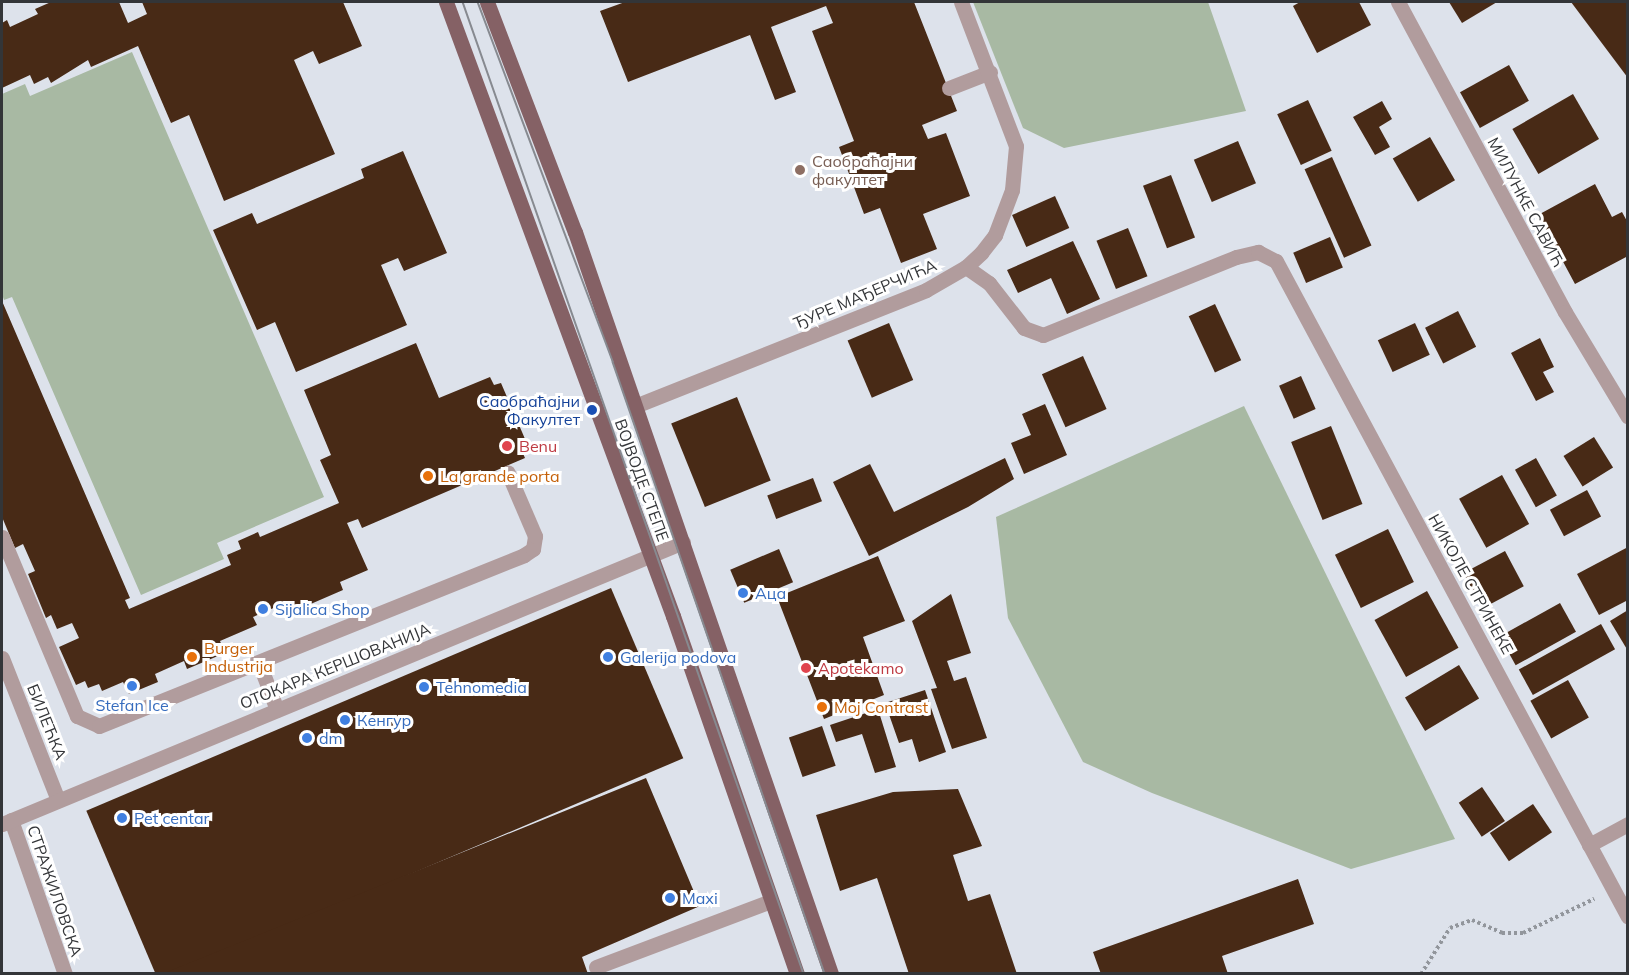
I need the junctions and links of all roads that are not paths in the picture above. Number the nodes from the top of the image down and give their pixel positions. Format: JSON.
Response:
{"nodes":[{"id":1,"x":446,"y":2,"type":"edge"},
{"id":2,"x":487,"y":2,"type":"edge"},
{"id":3,"x":961,"y":2,"type":"edge"},
{"id":4,"x":1398,"y":2,"type":"edge"},
{"id":5,"x":990,"y":72,"type":"junction"},
{"id":6,"x":950,"y":88,"type":"dead end"},
{"id":7,"x":966,"y":267,"type":"junction"},
{"id":8,"x":635,"y":406,"type":"junction"},
{"id":9,"x":1628,"y":417,"type":"edge"},
{"id":10,"x":508,"y":473,"type":"dead end"},
{"id":11,"x":2,"y":537,"type":"edge"},
{"id":12,"x":683,"y":542,"type":"junction"},
{"id":13,"x":651,"y":556,"type":"junction"},
{"id":14,"x":2,"y":658,"type":"edge"},
{"id":15,"x":259,"y":663,"type":"junction"},
{"id":16,"x":277,"y":710,"type":"junction"},
{"id":17,"x":58,"y":800,"type":"junction"},
{"id":18,"x":6,"y":822,"type":"edge"},
{"id":19,"x":1628,"y":824,"type":"edge"},
{"id":20,"x":1589,"y":845,"type":"junction"},
{"id":21,"x":771,"y":901,"type":"junction"},
{"id":22,"x":1628,"y":917,"type":"edge"},
{"id":23,"x":596,"y":967,"type":"dead end"},
{"id":24,"x":65,"y":974,"type":"edge"},
{"id":25,"x":797,"y":974,"type":"edge"},
{"id":26,"x":831,"y":974,"type":"edge"}],
"edges":[{"from":1,"to":13,"type":"main road","name":"ВОЈВОДЕ СТЕПЕ"},
{"from":2,"to":8,"type":"main road","name":"ВОЈВОДЕ СТЕПЕ"},
{"from":3,"to":5,"type":"street","name":"ЂУРЕ МАЂЕРЧИЋА"},
{"from":4,"to":9,"type":"street","name":"МИЛУНКЕ САВИЋ"},
{"from":5,"to":6,"type":"street"},
{"from":5,"to":7,"type":"street","name":"ЂУРЕ МАЂЕРЧИЋА"},
{"from":7,"to":8,"type":"street","name":"ЂУРЕ МАЂЕРЧИЋА"},
{"from":7,"to":20,"type":"street","name":"НИКОЛЕ СТРИНЕКЕ"},
{"from":8,"to":12,"type":"main road","name":"ВОЈВОДЕ СТЕПЕ"},
{"from":10,"to":15,"type":"street"},
{"from":11,"to":15,"type":"street"},
{"from":12,"to":13,"type":"street","name":"ОТОКАРА КЕРШОВАНИЈА"},
{"from":12,"to":26,"type":"main road","name":"ВОЈВОДЕ СТЕПЕ"},
{"from":13,"to":16,"type":"street","name":"ОТОКАРА КЕРШОВАНИЈА"},
{"from":13,"to":21,"type":"main road","name":"ВОЈВОДЕ СТЕПЕ"},
{"from":14,"to":17,"type":"street","name":"БИЛЕЋКА"},
{"from":15,"to":16,"type":"street"},
{"from":16,"to":17,"type":"street","name":"ОТОКАРА КЕРШОВАНИЈА"},
{"from":17,"to":18,"type":"street","name":"ОТОКАРА КЕРШОВАНИЈА"},
{"from":18,"to":24,"type":"street","name":"СТРАЖИЛОВСКА"},
{"from":19,"to":20,"type":"street"},
{"from":20,"to":22,"type":"street","name":"НИКОЛЕ СТРИНЕКЕ"},
{"from":21,"to":23,"type":"street"},
{"from":21,"to":25,"type":"main road","name":"ВОЈВОДЕ СТЕПЕ"}]}
